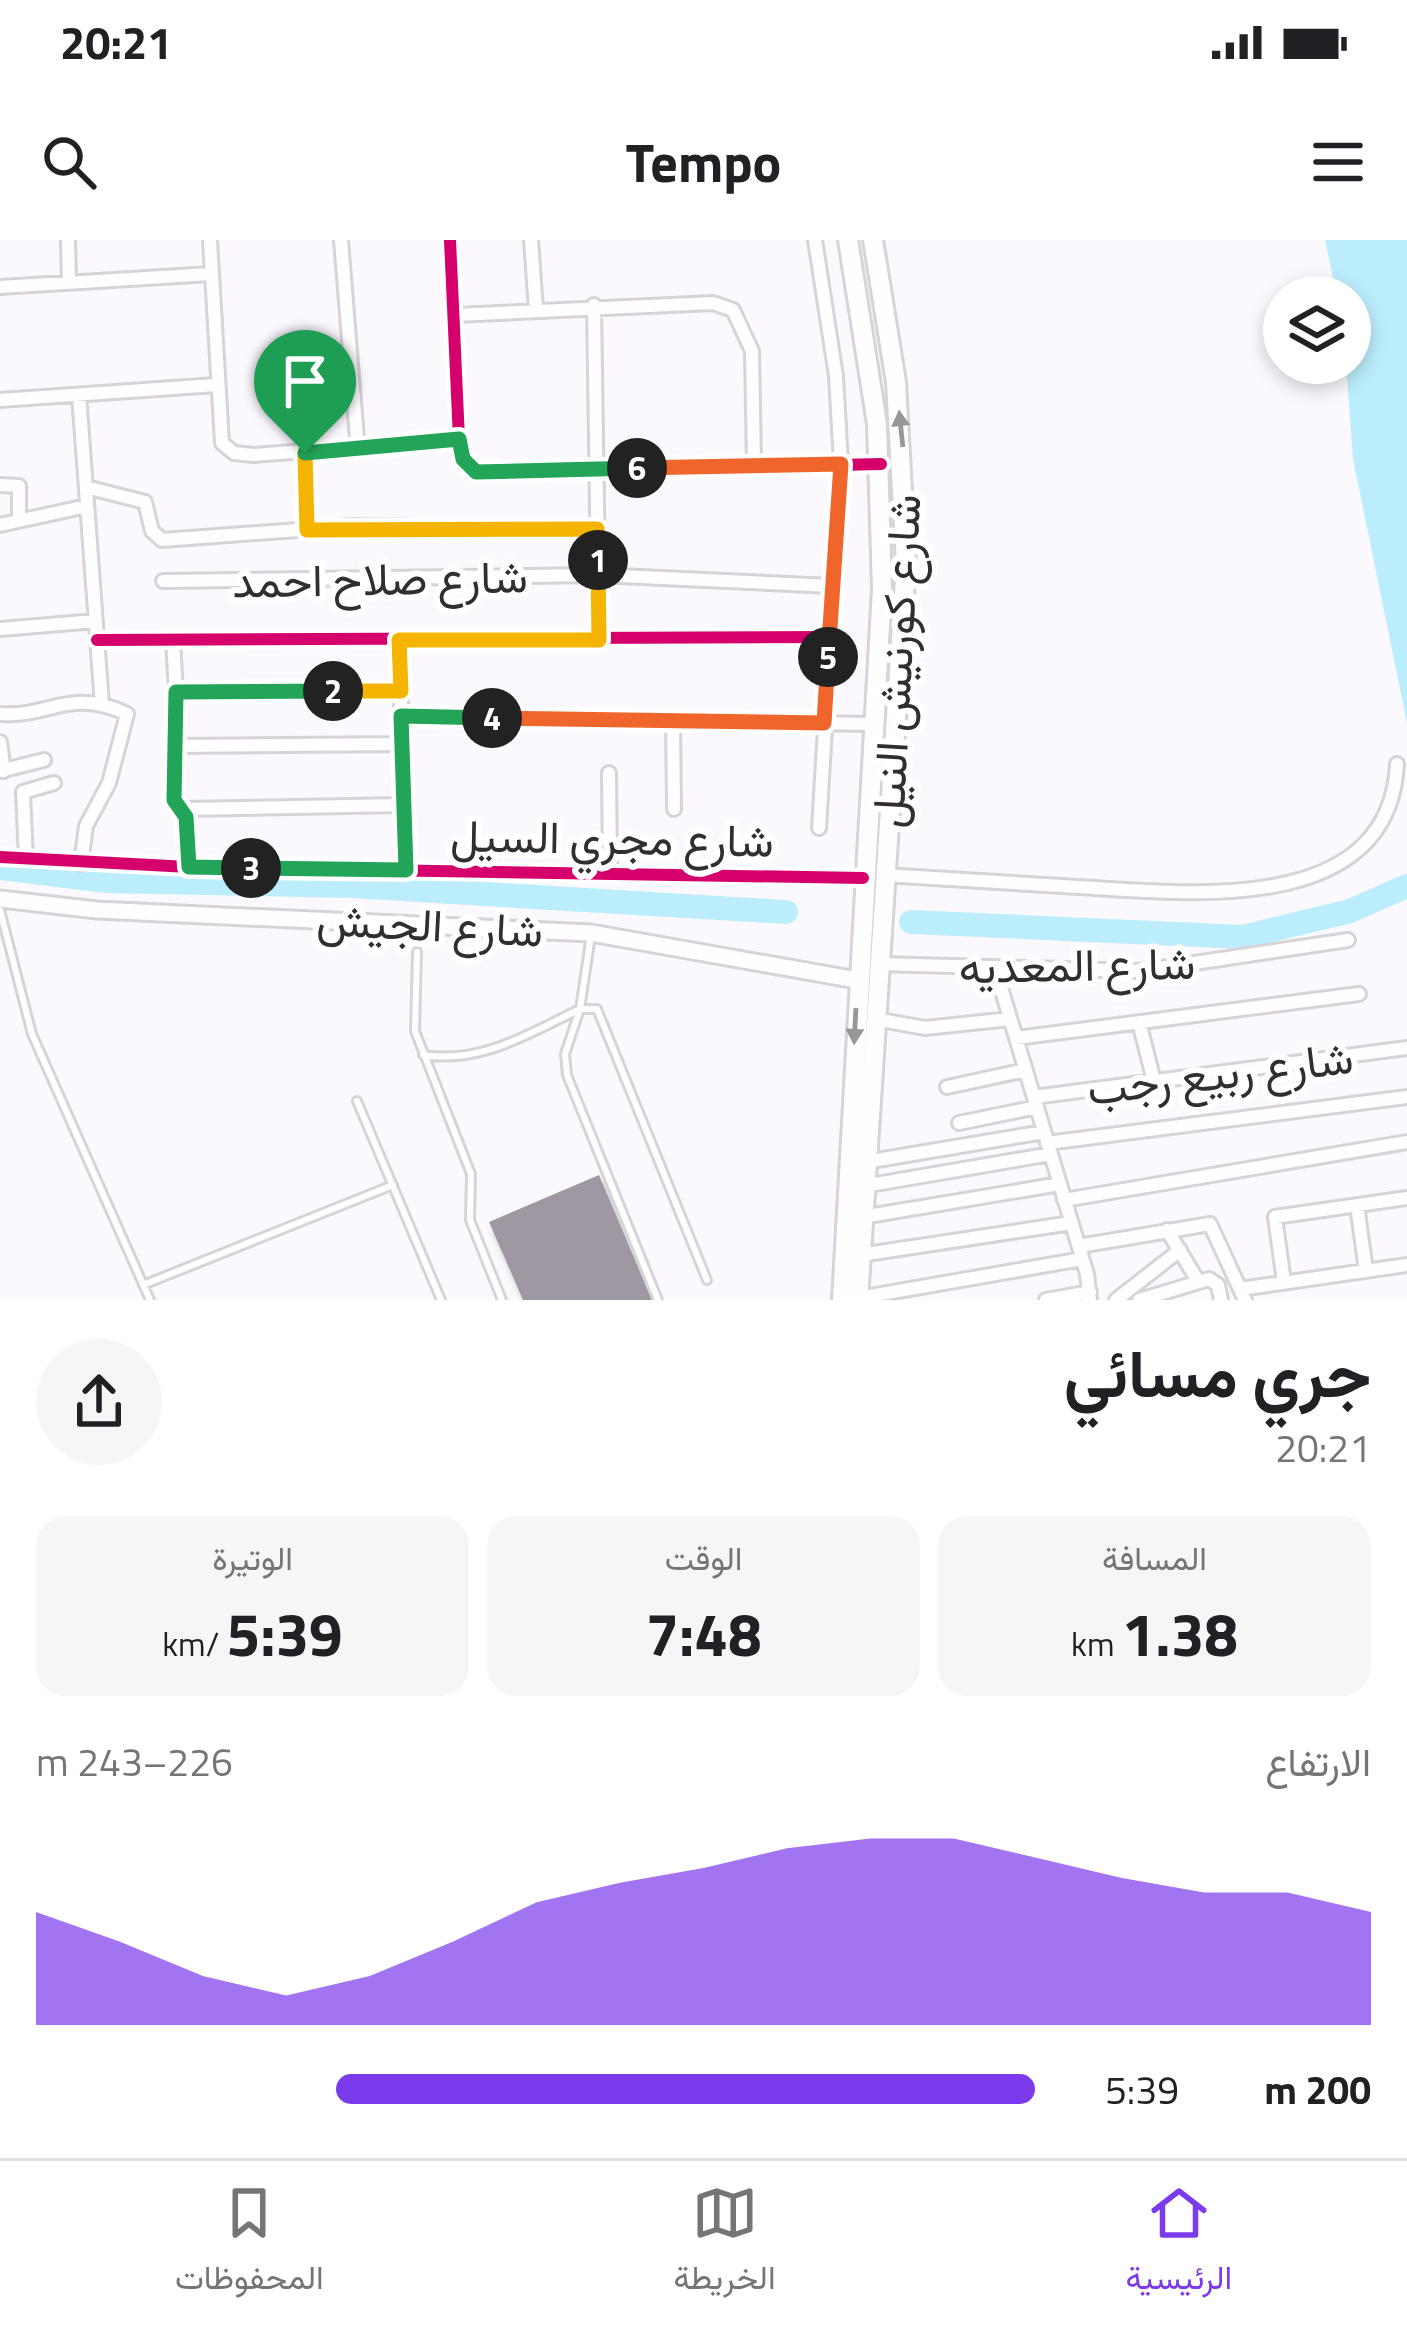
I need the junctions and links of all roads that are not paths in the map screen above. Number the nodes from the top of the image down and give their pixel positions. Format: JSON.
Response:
{"nodes":[{"id":1,"x":68,"y":240,"type":"edge"},
{"id":2,"x":210,"y":240,"type":"edge"},
{"id":3,"x":341,"y":240,"type":"edge"},
{"id":4,"x":450,"y":240,"type":"edge"},
{"id":5,"x":531,"y":240,"type":"edge"},
{"id":6,"x":815,"y":240,"type":"edge"},
{"id":7,"x":848,"y":240,"type":"edge"},
{"id":8,"x":872,"y":240,"type":"edge"},
{"id":9,"x":211,"y":274,"type":"junction"},
{"id":10,"x":69,"y":283,"type":"junction"},
{"id":11,"x":0,"y":287,"type":"edge"},
{"id":12,"x":593,"y":305,"type":"junction"},
{"id":13,"x":536,"y":310,"type":"junction"},
{"id":14,"x":454,"y":315,"type":"junction"},
{"id":15,"x":216,"y":385,"type":"junction"},
{"id":16,"x":79,"y":394,"type":"junction"},
{"id":17,"x":0,"y":400,"type":"edge"},
{"id":18,"x":459,"y":439,"type":"junction"},
{"id":19,"x":358,"y":451,"type":"junction"},
{"id":20,"x":305,"y":453,"type":"junction"},
{"id":21,"x":754,"y":464,"type":"junction"},
{"id":22,"x":841,"y":464,"type":"junction"},
{"id":23,"x":881,"y":464,"type":"junction"},
{"id":24,"x":596,"y":470,"type":"junction"},
{"id":25,"x":0,"y":485,"type":"edge"},
{"id":26,"x":86,"y":487,"type":"junction"},
{"id":27,"x":87,"y":506,"type":"junction"},
{"id":28,"x":20,"y":521,"type":"junction"},
{"id":29,"x":0,"y":525,"type":"edge"},
{"id":30,"x":597,"y":529,"type":"junction"},
{"id":31,"x":307,"y":530,"type":"junction"},
{"id":32,"x":598,"y":575,"type":"junction"},
{"id":33,"x":163,"y":581,"type":"dead end"},
{"id":34,"x":832,"y":586,"type":"junction"},
{"id":35,"x":96,"y":621,"type":"junction"},
{"id":36,"x":0,"y":629,"type":"edge"},
{"id":37,"x":829,"y":637,"type":"junction"},
{"id":38,"x":98,"y":640,"type":"junction"},
{"id":39,"x":173,"y":640,"type":"junction"},
{"id":40,"x":399,"y":640,"type":"junction"},
{"id":41,"x":599,"y":640,"type":"junction"},
{"id":42,"x":401,"y":691,"type":"junction"},
{"id":43,"x":176,"y":692,"type":"junction"},
{"id":44,"x":102,"y":706,"type":"junction"},
{"id":45,"x":0,"y":714,"type":"edge"},
{"id":46,"x":401,"y":716,"type":"junction"},
{"id":47,"x":673,"y":720,"type":"junction"},
{"id":48,"x":824,"y":723,"type":"junction"},
{"id":49,"x":872,"y":724,"type":"junction"},
{"id":50,"x":0,"y":742,"type":"edge"},
{"id":51,"x":402,"y":744,"type":"junction"},
{"id":52,"x":175,"y":746,"type":"junction"},
{"id":53,"x":44,"y":760,"type":"dead end"},
{"id":54,"x":1397,"y":764,"type":"dead end"},
{"id":55,"x":2,"y":771,"type":"edge"},
{"id":56,"x":609,"y":773,"type":"dead end"},
{"id":57,"x":54,"y":783,"type":"dead end"},
{"id":58,"x":404,"y":805,"type":"junction"},
{"id":59,"x":182,"y":809,"type":"junction"},
{"id":60,"x":674,"y":809,"type":"dead end"},
{"id":61,"x":819,"y":828,"type":"dead end"},
{"id":62,"x":0,"y":857,"type":"edge"},
{"id":63,"x":26,"y":860,"type":"junction"},
{"id":64,"x":80,"y":864,"type":"junction"},
{"id":65,"x":189,"y":867,"type":"junction"},
{"id":66,"x":406,"y":870,"type":"junction"},
{"id":67,"x":610,"y":873,"type":"junction"},
{"id":68,"x":884,"y":875,"type":"junction"},
{"id":69,"x":863,"y":878,"type":"junction"},
{"id":70,"x":0,"y":899,"type":"edge"},
{"id":71,"x":0,"y":910,"type":"edge"},
{"id":72,"x":591,"y":933,"type":"junction"},
{"id":73,"x":1348,"y":940,"type":"dead end"},
{"id":74,"x":416,"y":952,"type":"dead end"},
{"id":75,"x":876,"y":964,"type":"junction"},
{"id":76,"x":995,"y":968,"type":"junction"},
{"id":77,"x":856,"y":980,"type":"junction"},
{"id":78,"x":1359,"y":994,"type":"dead end"},
{"id":79,"x":580,"y":1009,"type":"junction"},
{"id":80,"x":873,"y":1019,"type":"junction"},
{"id":81,"x":1010,"y":1019,"type":"junction"},
{"id":82,"x":1139,"y":1022,"type":"junction"},
{"id":83,"x":1016,"y":1038,"type":"junction"},
{"id":84,"x":1407,"y":1048,"type":"edge"},
{"id":85,"x":423,"y":1054,"type":"junction"},
{"id":86,"x":1026,"y":1070,"type":"junction"},
{"id":87,"x":1154,"y":1081,"type":"junction"},
{"id":88,"x":947,"y":1087,"type":"dead end"},
{"id":89,"x":1407,"y":1097,"type":"edge"},
{"id":90,"x":357,"y":1101,"type":"dead end"},
{"id":91,"x":1035,"y":1102,"type":"junction"},
{"id":92,"x":959,"y":1123,"type":"dead end"},
{"id":93,"x":1407,"y":1142,"type":"edge"},
{"id":94,"x":1048,"y":1143,"type":"junction"},
{"id":95,"x":865,"y":1162,"type":"junction"},
{"id":96,"x":1060,"y":1184,"type":"junction"},
{"id":97,"x":393,"y":1185,"type":"junction"},
{"id":98,"x":864,"y":1186,"type":"junction"},
{"id":99,"x":1407,"y":1198,"type":"edge"},
{"id":100,"x":1064,"y":1200,"type":"junction"},
{"id":101,"x":1357,"y":1205,"type":"junction"},
{"id":102,"x":862,"y":1217,"type":"junction"},
{"id":103,"x":1072,"y":1223,"type":"junction"},
{"id":104,"x":1167,"y":1230,"type":"junction"},
{"id":105,"x":1180,"y":1250,"type":"junction"},
{"id":106,"x":1080,"y":1252,"type":"junction"},
{"id":107,"x":860,"y":1255,"type":"junction"},
{"id":108,"x":1407,"y":1265,"type":"edge"},
{"id":109,"x":1366,"y":1271,"type":"junction"},
{"id":110,"x":707,"y":1280,"type":"dead end"},
{"id":111,"x":1198,"y":1281,"type":"junction"},
{"id":112,"x":1284,"y":1282,"type":"junction"},
{"id":113,"x":143,"y":1285,"type":"junction"},
{"id":114,"x":1243,"y":1294,"type":"edge"},
{"id":115,"x":1090,"y":1296,"type":"edge"},
{"id":116,"x":853,"y":1299,"type":"edge"},
{"id":117,"x":149,"y":1300,"type":"edge"},
{"id":118,"x":441,"y":1300,"type":"edge"},
{"id":119,"x":502,"y":1300,"type":"edge"},
{"id":120,"x":658,"y":1300,"type":"edge"},
{"id":121,"x":1046,"y":1300,"type":"edge"},
{"id":122,"x":1116,"y":1300,"type":"edge"},
{"id":123,"x":1139,"y":1300,"type":"edge"},
{"id":124,"x":1221,"y":1300,"type":"edge"}],
"edges":[{"from":1,"to":10,"type":"street"},
{"from":2,"to":9,"type":"street"},
{"from":3,"to":19,"type":"street"},
{"from":4,"to":14,"type":"street"},
{"from":5,"to":13,"type":"street"},
{"from":6,"to":22,"type":"street"},
{"from":7,"to":23,"type":"highway","name":"شارع كورنيش النيل"},
{"from":68,"to":8,"type":"highway","name":"شارع كورنيش النيل","one_way":true},
{"from":9,"to":10,"type":"street"},
{"from":9,"to":15,"type":"street"},
{"from":10,"to":11,"type":"street"},
{"from":12,"to":13,"type":"street"},
{"from":12,"to":21,"type":"street"},
{"from":12,"to":24,"type":"street"},
{"from":13,"to":14,"type":"street"},
{"from":14,"to":18,"type":"street"},
{"from":15,"to":16,"type":"street"},
{"from":15,"to":20,"type":"street"},
{"from":16,"to":17,"type":"street"},
{"from":16,"to":26,"type":"street"},
{"from":18,"to":19,"type":"street"},
{"from":18,"to":24,"type":"street"},
{"from":19,"to":20,"type":"street"},
{"from":20,"to":31,"type":"street"},
{"from":21,"to":22,"type":"street"},
{"from":21,"to":24,"type":"street"},
{"from":22,"to":23,"type":"street"},
{"from":22,"to":34,"type":"street"},
{"from":23,"to":49,"type":"highway","name":"شارع كورنيش النيل"},
{"from":24,"to":30,"type":"street"},
{"from":25,"to":28,"type":"street"},
{"from":26,"to":27,"type":"street"},
{"from":26,"to":31,"type":"street"},
{"from":27,"to":28,"type":"street"},
{"from":27,"to":35,"type":"street"},
{"from":28,"to":29,"type":"street"},
{"from":30,"to":31,"type":"street"},
{"from":30,"to":32,"type":"street"},
{"from":32,"to":33,"type":"street","name":"شارع صلاح احمد"},
{"from":32,"to":34,"type":"street","name":"شارع صلاح احمد"},
{"from":32,"to":41,"type":"street"},
{"from":34,"to":37,"type":"street"},
{"from":35,"to":36,"type":"street"},
{"from":35,"to":38,"type":"street"},
{"from":37,"to":41,"type":"street"},
{"from":37,"to":48,"type":"street"},
{"from":38,"to":39,"type":"street"},
{"from":38,"to":44,"type":"street"},
{"from":39,"to":40,"type":"street"},
{"from":39,"to":43,"type":"street"},
{"from":40,"to":41,"type":"street"},
{"from":40,"to":42,"type":"street"},
{"from":42,"to":43,"type":"street"},
{"from":42,"to":46,"type":"street"},
{"from":43,"to":52,"type":"street"},
{"from":44,"to":45,"type":"street"},
{"from":44,"to":64,"type":"street"},
{"from":46,"to":47,"type":"street"},
{"from":46,"to":51,"type":"street"},
{"from":47,"to":48,"type":"street"},
{"from":47,"to":60,"type":"street"},
{"from":48,"to":49,"type":"street"},
{"from":48,"to":61,"type":"street"},
{"from":49,"to":69,"type":"highway","name":"شارع كورنيش النيل"},
{"from":50,"to":55,"type":"street"},
{"from":51,"to":52,"type":"street"},
{"from":51,"to":58,"type":"street"},
{"from":52,"to":59,"type":"street"},
{"from":53,"to":55,"type":"street"},
{"from":54,"to":68,"type":"street"},
{"from":56,"to":67,"type":"street"},
{"from":57,"to":63,"type":"street"},
{"from":58,"to":59,"type":"street"},
{"from":58,"to":66,"type":"street"},
{"from":59,"to":65,"type":"street"},
{"from":62,"to":63,"type":"street","name":"شارع مجري السيل"},
{"from":63,"to":64,"type":"street","name":"شارع مجري السيل"},
{"from":64,"to":65,"type":"street","name":"شارع مجري السيل"},
{"from":65,"to":66,"type":"street","name":"شارع مجري السيل"},
{"from":66,"to":67,"type":"street","name":"شارع مجري السيل"},
{"from":67,"to":69,"type":"street","name":"شارع مجري السيل"},
{"from":68,"to":75,"type":"highway","name":"شارع كورنيش النيل"},
{"from":69,"to":77,"type":"highway","name":"شارع كورنيش النيل"},
{"from":70,"to":72,"type":"street","name":"شارع الجيش"},
{"from":71,"to":113,"type":"lane"},
{"from":72,"to":77,"type":"street","name":"شارع الجيش"},
{"from":72,"to":79,"type":"lane"},
{"from":73,"to":76,"type":"street","name":"شارع المعديه"},
{"from":74,"to":85,"type":"lane"},
{"from":75,"to":76,"type":"street","name":"شارع المعديه"},
{"from":75,"to":80,"type":"highway","name":"شارع كورنيش النيل"},
{"from":76,"to":81,"type":"street"},
{"from":77,"to":116,"type":"highway","name":"شارع كورنيش النيل","one_way":true},
{"from":78,"to":82,"type":"street"},
{"from":79,"to":85,"type":"lane"},
{"from":79,"to":110,"type":"lane"},
{"from":79,"to":120,"type":"lane"},
{"from":80,"to":81,"type":"street"},
{"from":80,"to":95,"type":"highway","name":"شارع كورنيش النيل"},
{"from":81,"to":83,"type":"street"},
{"from":82,"to":83,"type":"street"},
{"from":82,"to":87,"type":"street"},
{"from":83,"to":86,"type":"street"},
{"from":84,"to":87,"type":"street","name":"شارع ربيع رجب"},
{"from":85,"to":119,"type":"lane"},
{"from":86,"to":88,"type":"street"},
{"from":86,"to":91,"type":"street"},
{"from":87,"to":91,"type":"street","name":"شارع ربيع رجب"},
{"from":89,"to":94,"type":"street"},
{"from":90,"to":97,"type":"lane"},
{"from":91,"to":92,"type":"street","name":"شارع ربيع رجب"},
{"from":91,"to":94,"type":"street"},
{"from":93,"to":100,"type":"street"},
{"from":94,"to":95,"type":"street"},
{"from":94,"to":96,"type":"street"},
{"from":94,"to":98,"type":"street"},
{"from":95,"to":98,"type":"highway","name":"شارع كورنيش النيل"},
{"from":96,"to":100,"type":"street"},
{"from":96,"to":102,"type":"street"},
{"from":97,"to":113,"type":"lane"},
{"from":97,"to":118,"type":"lane"},
{"from":98,"to":102,"type":"highway","name":"شارع كورنيش النيل"},
{"from":99,"to":101,"type":"street"},
{"from":100,"to":103,"type":"street"},
{"from":101,"to":109,"type":"street"},
{"from":101,"to":112,"type":"street"},
{"from":102,"to":107,"type":"highway","name":"شارع كورنيش النيل"},
{"from":103,"to":106,"type":"street"},
{"from":103,"to":107,"type":"street"},
{"from":104,"to":105,"type":"street"},
{"from":104,"to":106,"type":"street"},
{"from":104,"to":114,"type":"street"},
{"from":105,"to":111,"type":"street"},
{"from":105,"to":122,"type":"street"},
{"from":106,"to":115,"type":"street"},
{"from":106,"to":116,"type":"street"},
{"from":107,"to":116,"type":"highway","name":"شارع كورنيش النيل"},
{"from":108,"to":109,"type":"street"},
{"from":109,"to":112,"type":"street"},
{"from":111,"to":123,"type":"street"},
{"from":111,"to":124,"type":"street"},
{"from":112,"to":114,"type":"street"},
{"from":113,"to":117,"type":"lane"},
{"from":115,"to":121,"type":"street"}]}
